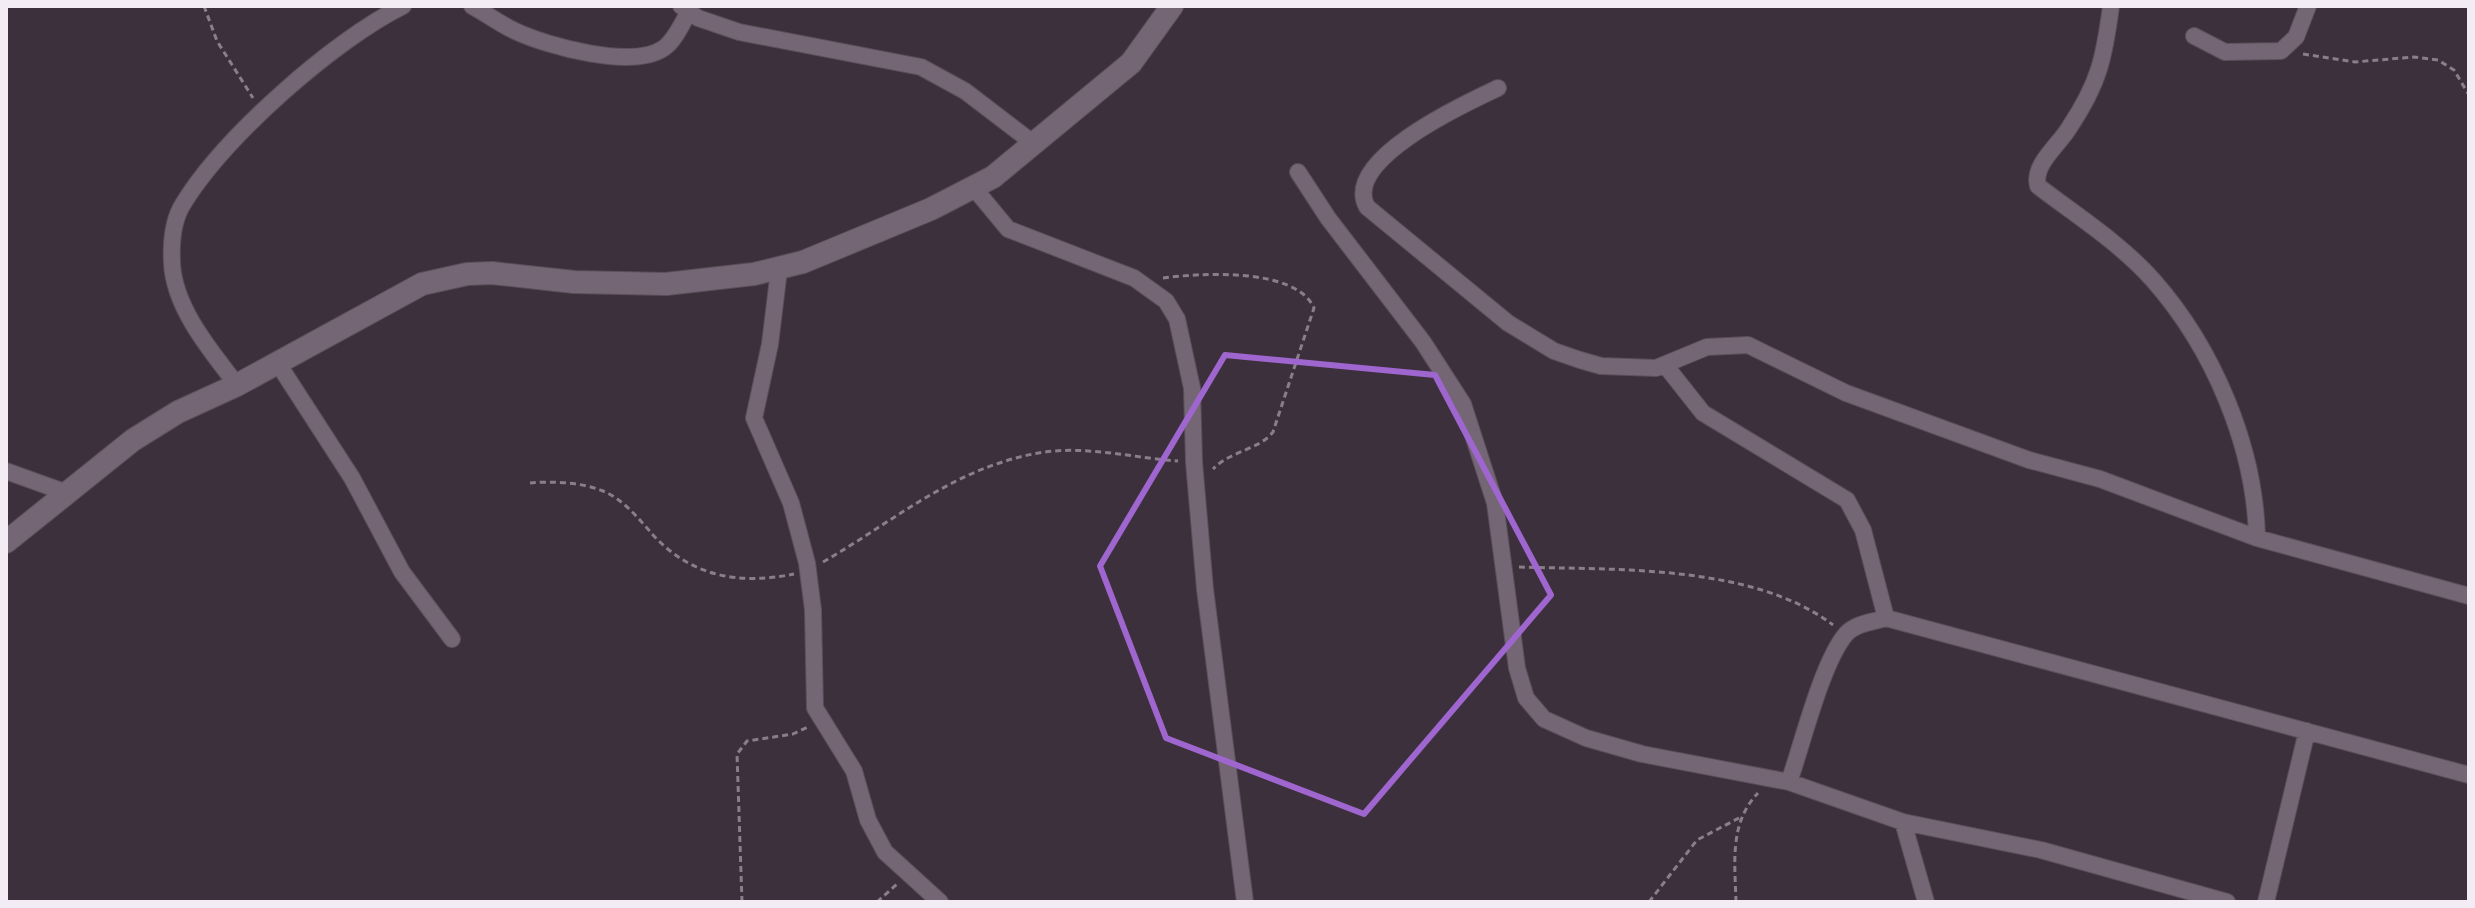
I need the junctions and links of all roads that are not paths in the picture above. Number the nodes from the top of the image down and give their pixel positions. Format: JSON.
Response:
{"nodes":[{"id":1,"x":403,"y":6,"type":"edge"},
{"id":2,"x":472,"y":6,"type":"edge"},
{"id":3,"x":1172,"y":6,"type":"edge"},
{"id":4,"x":2111,"y":6,"type":"edge"},
{"id":5,"x":2308,"y":6,"type":"edge"},
{"id":6,"x":685,"y":10,"type":"edge"},
{"id":7,"x":2194,"y":36,"type":"dead end"},
{"id":8,"x":1498,"y":88,"type":"dead end"},
{"id":9,"x":1033,"y":143,"type":"junction"},
{"id":10,"x":1298,"y":172,"type":"dead end"},
{"id":11,"x":974,"y":188,"type":"junction"},
{"id":12,"x":779,"y":270,"type":"junction"},
{"id":13,"x":277,"y":362,"type":"junction"},
{"id":14,"x":1665,"y":365,"type":"junction"},
{"id":15,"x":237,"y":385,"type":"junction"},
{"id":16,"x":6,"y":471,"type":"edge"},
{"id":17,"x":67,"y":493,"type":"junction"},
{"id":18,"x":2257,"y":538,"type":"junction"},
{"id":19,"x":6,"y":542,"type":"edge"},
{"id":20,"x":2469,"y":596,"type":"edge"},
{"id":21,"x":1886,"y":618,"type":"junction"},
{"id":22,"x":452,"y":639,"type":"dead end"},
{"id":23,"x":2307,"y":731,"type":"junction"},
{"id":24,"x":2469,"y":775,"type":"edge"},
{"id":25,"x":1781,"y":781,"type":"junction"},
{"id":26,"x":1903,"y":822,"type":"junction"},
{"id":27,"x":2189,"y":898,"type":"edge"},
{"id":28,"x":940,"y":902,"type":"edge"},
{"id":29,"x":1245,"y":902,"type":"edge"},
{"id":30,"x":1926,"y":902,"type":"edge"},
{"id":31,"x":2227,"y":902,"type":"edge"},
{"id":32,"x":2266,"y":902,"type":"edge"}],
"edges":[{"from":1,"to":15,"type":"street"},
{"from":2,"to":6,"type":"street"},
{"from":3,"to":9,"type":"street"},
{"from":4,"to":18,"type":"street"},
{"from":5,"to":7,"type":"street"},
{"from":6,"to":9,"type":"street"},
{"from":8,"to":14,"type":"street"},
{"from":9,"to":11,"type":"street"},
{"from":10,"to":25,"type":"street"},
{"from":11,"to":12,"type":"street"},
{"from":11,"to":29,"type":"street"},
{"from":12,"to":13,"type":"street"},
{"from":12,"to":28,"type":"street"},
{"from":13,"to":15,"type":"street"},
{"from":13,"to":22,"type":"street"},
{"from":14,"to":18,"type":"street"},
{"from":14,"to":21,"type":"street"},
{"from":15,"to":17,"type":"street"},
{"from":16,"to":17,"type":"street"},
{"from":17,"to":19,"type":"street"},
{"from":18,"to":20,"type":"street"},
{"from":21,"to":23,"type":"street"},
{"from":21,"to":25,"type":"street"},
{"from":23,"to":24,"type":"street"},
{"from":23,"to":32,"type":"street"},
{"from":25,"to":26,"type":"street"},
{"from":26,"to":27,"type":"street"},
{"from":26,"to":30,"type":"street"},
{"from":27,"to":31,"type":"street"}]}
